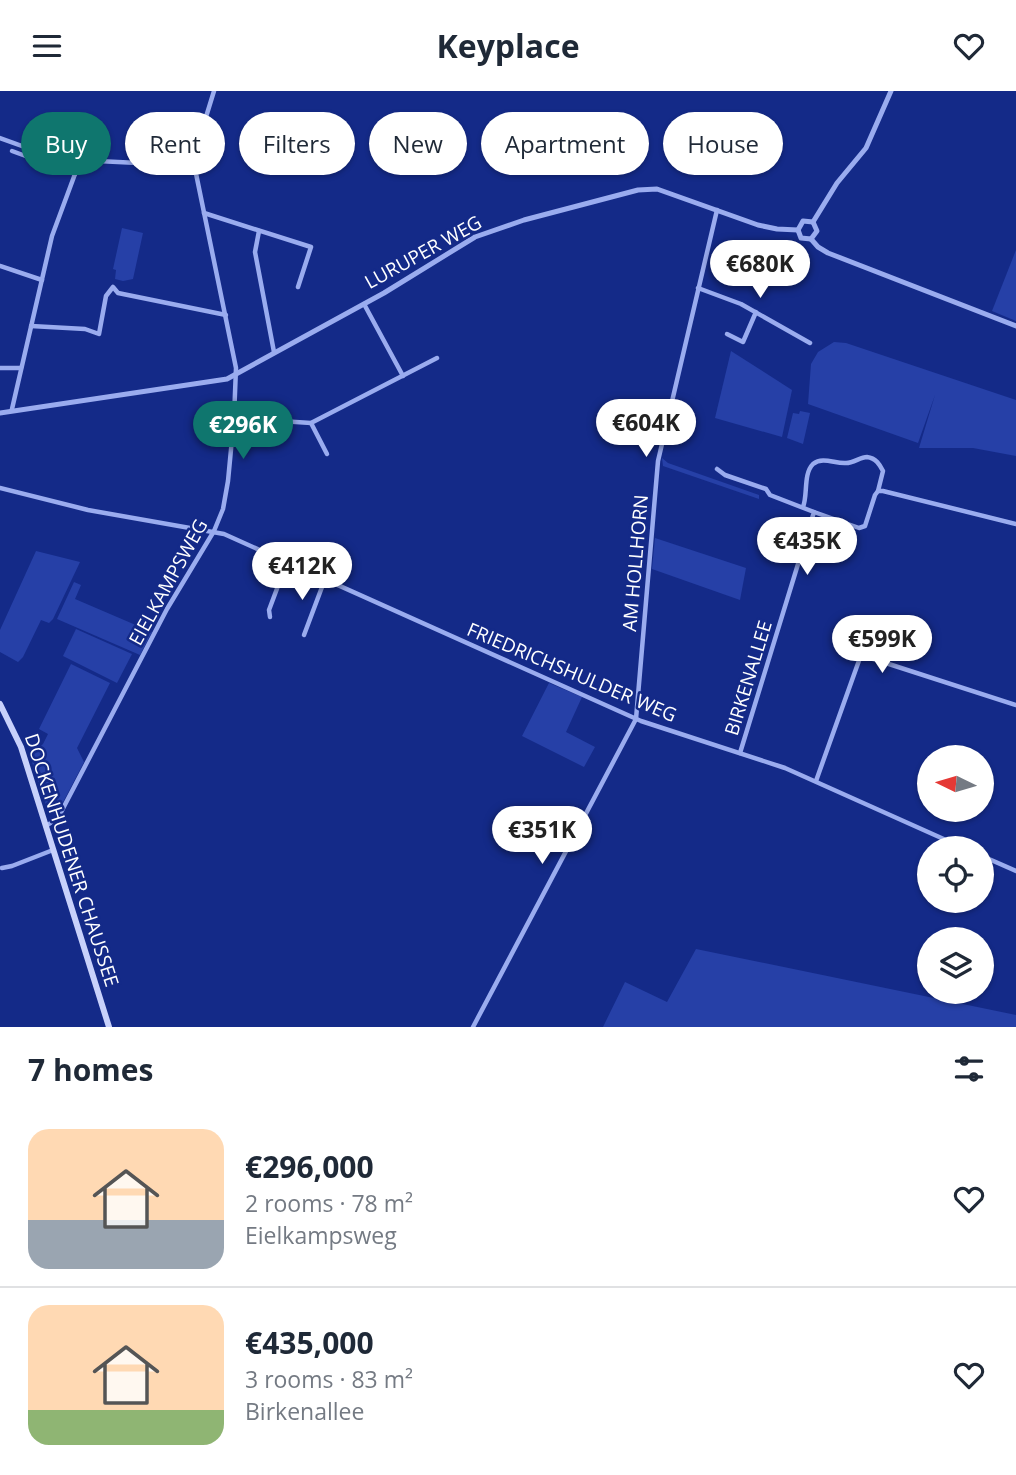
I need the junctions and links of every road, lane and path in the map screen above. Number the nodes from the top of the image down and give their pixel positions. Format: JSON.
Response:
{"nodes":[{"id":1,"x":214,"y":91,"type":"edge"},
{"id":2,"x":891,"y":91,"type":"edge"},
{"id":3,"x":207,"y":112,"type":"edge"},
{"id":4,"x":0,"y":138,"type":"edge"},
{"id":5,"x":21,"y":146,"type":"edge"},
{"id":6,"x":12,"y":151,"type":"dead end"},
{"id":7,"x":21,"y":154,"type":"edge"},
{"id":8,"x":75,"y":175,"type":"edge"},
{"id":9,"x":196,"y":175,"type":"edge"},
{"id":10,"x":717,"y":209,"type":"junction"},
{"id":11,"x":204,"y":213,"type":"junction"},
{"id":12,"x":813,"y":222,"type":"junction"},
{"id":13,"x":797,"y":230,"type":"junction"},
{"id":14,"x":259,"y":231,"type":"junction"},
{"id":15,"x":811,"y":239,"type":"junction"},
{"id":16,"x":0,"y":266,"type":"edge"},
{"id":17,"x":42,"y":280,"type":"junction"},
{"id":18,"x":298,"y":287,"type":"dead end"},
{"id":19,"x":698,"y":288,"type":"junction"},
{"id":20,"x":364,"y":304,"type":"junction"},
{"id":21,"x":757,"y":312,"type":"junction"},
{"id":22,"x":226,"y":316,"type":"junction"},
{"id":23,"x":31,"y":326,"type":"junction"},
{"id":24,"x":1016,"y":326,"type":"edge"},
{"id":25,"x":727,"y":334,"type":"dead end"},
{"id":26,"x":810,"y":343,"type":"dead end"},
{"id":27,"x":274,"y":352,"type":"junction"},
{"id":28,"x":437,"y":358,"type":"dead end"},
{"id":29,"x":0,"y":368,"type":"edge"},
{"id":30,"x":21,"y":368,"type":"junction"},
{"id":31,"x":236,"y":375,"type":"junction"},
{"id":32,"x":403,"y":376,"type":"junction"},
{"id":33,"x":12,"y":409,"type":"junction"},
{"id":34,"x":0,"y":413,"type":"edge"},
{"id":35,"x":234,"y":418,"type":"junction"},
{"id":36,"x":311,"y":423,"type":"junction"},
{"id":37,"x":327,"y":454,"type":"dead end"},
{"id":38,"x":717,"y":469,"type":"dead end"},
{"id":39,"x":0,"y":488,"type":"edge"},
{"id":40,"x":878,"y":491,"type":"junction"},
{"id":41,"x":803,"y":507,"type":"junction"},
{"id":42,"x":814,"y":512,"type":"junction"},
{"id":43,"x":1016,"y":524,"type":"edge"},
{"id":44,"x":214,"y":531,"type":"junction"},
{"id":45,"x":287,"y":562,"type":"junction"},
{"id":46,"x":325,"y":579,"type":"junction"},
{"id":47,"x":270,"y":617,"type":"dead end"},
{"id":48,"x":304,"y":635,"type":"dead end"},
{"id":49,"x":847,"y":650,"type":"dead end"},
{"id":50,"x":861,"y":655,"type":"junction"},
{"id":51,"x":0,"y":704,"type":"edge"},
{"id":52,"x":1016,"y":705,"type":"edge"},
{"id":53,"x":636,"y":719,"type":"junction"},
{"id":54,"x":740,"y":753,"type":"junction"},
{"id":55,"x":816,"y":782,"type":"junction"},
{"id":56,"x":46,"y":826,"type":"junction"},
{"id":57,"x":937,"y":836,"type":"edge"},
{"id":58,"x":54,"y":850,"type":"junction"},
{"id":59,"x":994,"y":861,"type":"edge"},
{"id":60,"x":2,"y":867,"type":"dead end"},
{"id":61,"x":1016,"y":871,"type":"edge"},
{"id":62,"x":109,"y":1027,"type":"edge"},
{"id":63,"x":473,"y":1027,"type":"edge"}],
"edges":[{"from":1,"to":3,"type":"street"},
{"from":2,"to":12,"type":"street"},
{"from":4,"to":5,"type":"street"},
{"from":6,"to":7,"type":"street"},
{"from":8,"to":17,"type":"street"},
{"from":9,"to":11,"type":"street","name":"EIELKAMPSWEG"},
{"from":10,"to":13,"type":"street","name":"LURUPER WEG"},
{"from":10,"to":19,"type":"street","name":"AM HOLLHORN"},
{"from":10,"to":20,"type":"street","name":"LURUPER WEG"},
{"from":11,"to":14,"type":"street"},
{"from":11,"to":22,"type":"street","name":"EIELKAMPSWEG"},
{"from":12,"to":13,"type":"street"},
{"from":12,"to":15,"type":"street"},
{"from":13,"to":15,"type":"street"},
{"from":14,"to":18,"type":"street"},
{"from":14,"to":27,"type":"street"},
{"from":15,"to":24,"type":"street"},
{"from":16,"to":17,"type":"street"},
{"from":17,"to":23,"type":"street"},
{"from":19,"to":21,"type":"street"},
{"from":19,"to":53,"type":"street","name":"AM HOLLHORN"},
{"from":20,"to":27,"type":"street","name":"LURUPER WEG"},
{"from":20,"to":32,"type":"street"},
{"from":21,"to":25,"type":"street"},
{"from":21,"to":26,"type":"street"},
{"from":22,"to":23,"type":"street"},
{"from":22,"to":31,"type":"street","name":"EIELKAMPSWEG"},
{"from":23,"to":30,"type":"street"},
{"from":27,"to":31,"type":"street","name":"LURUPER WEG"},
{"from":28,"to":32,"type":"street"},
{"from":29,"to":30,"type":"street"},
{"from":30,"to":33,"type":"street"},
{"from":31,"to":33,"type":"street","name":"LURUPER WEG"},
{"from":31,"to":35,"type":"street","name":"EIELKAMPSWEG"},
{"from":32,"to":36,"type":"street"},
{"from":33,"to":34,"type":"street","name":"LURUPER WEG"},
{"from":35,"to":36,"type":"street"},
{"from":35,"to":44,"type":"street","name":"EIELKAMPSWEG"},
{"from":36,"to":37,"type":"street"},
{"from":38,"to":41,"type":"street"},
{"from":39,"to":44,"type":"street","name":"FRIEDRICHSHULDER WEG"},
{"from":40,"to":41,"type":"street"},
{"from":40,"to":42,"type":"street"},
{"from":40,"to":43,"type":"street"},
{"from":41,"to":42,"type":"street"},
{"from":42,"to":54,"type":"street","name":"BIRKENALLEE"},
{"from":44,"to":45,"type":"street","name":"FRIEDRICHSHULDER WEG"},
{"from":44,"to":56,"type":"street","name":"EIELKAMPSWEG"},
{"from":45,"to":46,"type":"street","name":"FRIEDRICHSHULDER WEG"},
{"from":45,"to":47,"type":"street"},
{"from":46,"to":48,"type":"street"},
{"from":46,"to":53,"type":"street","name":"FRIEDRICHSHULDER WEG"},
{"from":49,"to":50,"type":"street"},
{"from":50,"to":52,"type":"street"},
{"from":50,"to":55,"type":"street"},
{"from":51,"to":56,"type":"main road","name":"DOCKENHUDENER CHAUSSEE"},
{"from":53,"to":54,"type":"street","name":"FRIEDRICHSHULDER WEG"},
{"from":53,"to":63,"type":"street"},
{"from":54,"to":55,"type":"street","name":"FRIEDRICHSHULDER WEG"},
{"from":55,"to":57,"type":"street","name":"FRIEDRICHSHULDER WEG"},
{"from":56,"to":58,"type":"main road","name":"DOCKENHUDENER CHAUSSEE"},
{"from":58,"to":60,"type":"street"},
{"from":58,"to":62,"type":"main road","name":"DOCKENHUDENER CHAUSSEE"},
{"from":59,"to":61,"type":"street"}]}
